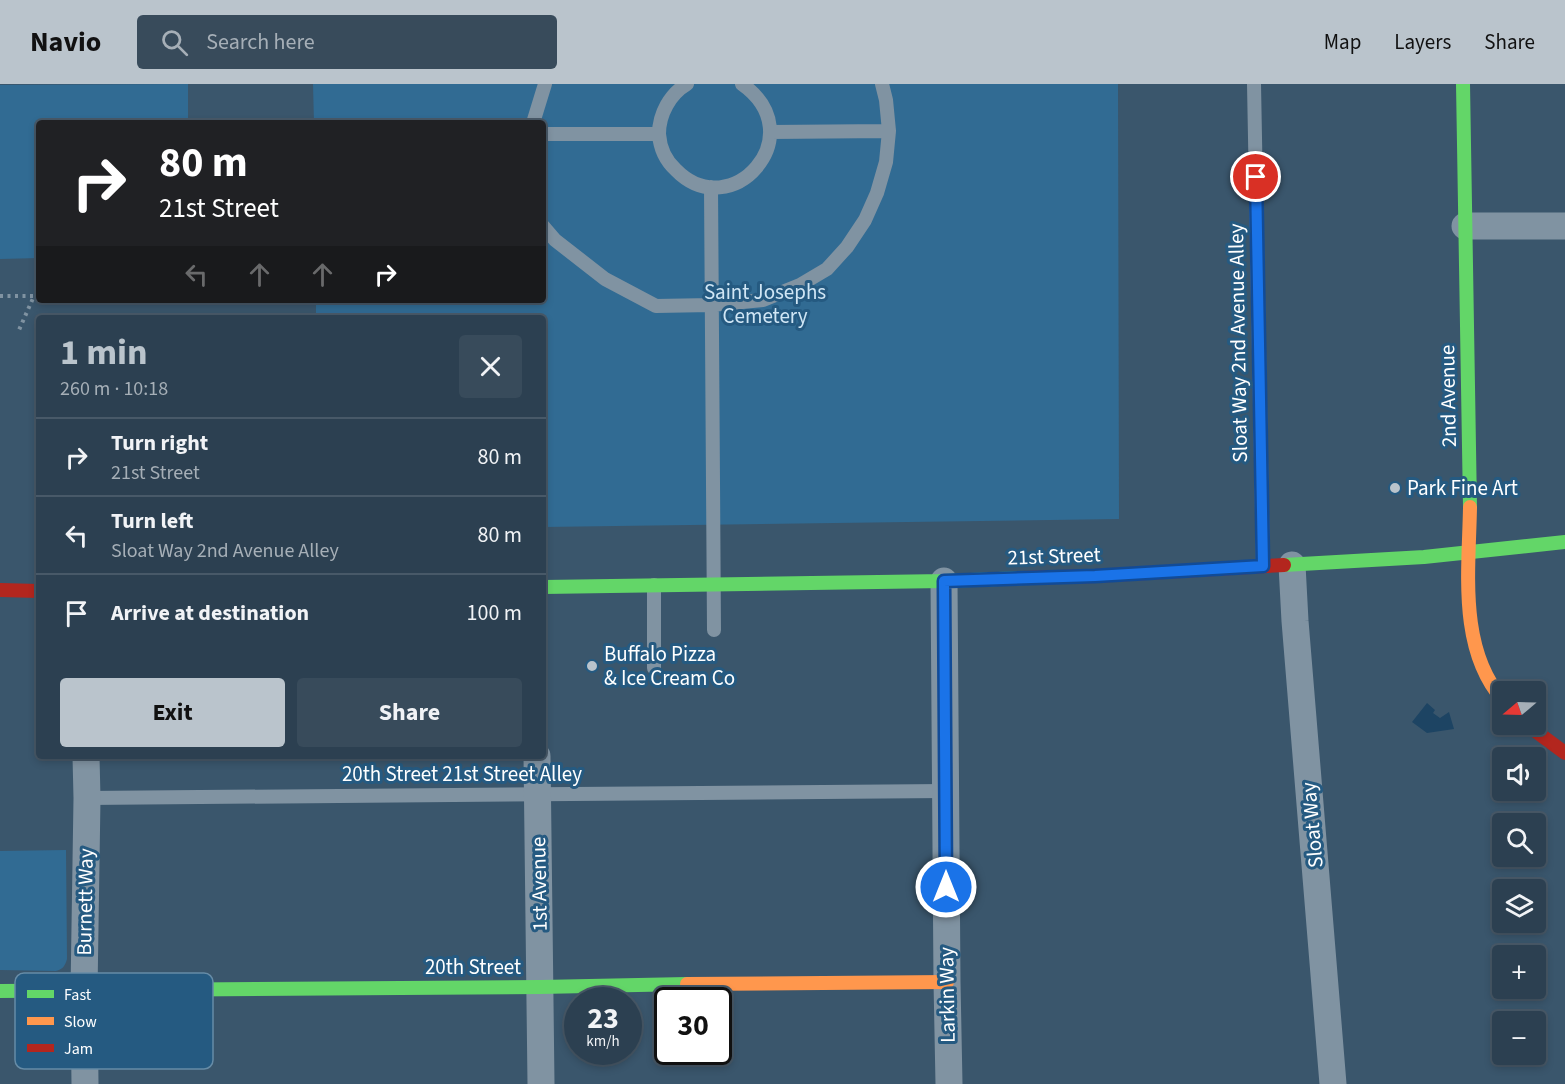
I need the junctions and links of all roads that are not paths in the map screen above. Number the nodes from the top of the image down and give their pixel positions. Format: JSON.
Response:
{"nodes":[{"id":1,"x":545,"y":84,"type":"edge"},
{"id":2,"x":687,"y":84,"type":"edge"},
{"id":3,"x":742,"y":84,"type":"edge"},
{"id":4,"x":882,"y":84,"type":"edge"},
{"id":5,"x":1254,"y":84,"type":"edge"},
{"id":6,"x":1463,"y":84,"type":"edge"},
{"id":7,"x":534,"y":120,"type":"edge"},
{"id":8,"x":889,"y":131,"type":"junction"},
{"id":9,"x":770,"y":132,"type":"junction"},
{"id":10,"x":546,"y":134,"type":"edge"},
{"id":11,"x":659,"y":134,"type":"junction"},
{"id":12,"x":711,"y":187,"type":"junction"},
{"id":13,"x":1565,"y":225,"type":"edge"},
{"id":14,"x":1465,"y":226,"type":"junction"},
{"id":15,"x":546,"y":230,"type":"edge"},
{"id":16,"x":711,"y":305,"type":"junction"},
{"id":17,"x":1565,"y":542,"type":"edge"},
{"id":18,"x":1468,"y":552,"type":"junction"},
{"id":19,"x":1292,"y":565,"type":"junction"},
{"id":20,"x":1263,"y":566,"type":"junction"},
{"id":21,"x":944,"y":581,"type":"junction"},
{"id":22,"x":654,"y":585,"type":"junction"},
{"id":23,"x":714,"y":585,"type":"junction"},
{"id":24,"x":546,"y":587,"type":"edge"},
{"id":25,"x":0,"y":590,"type":"edge"},
{"id":26,"x":36,"y":591,"type":"edge"},
{"id":27,"x":714,"y":630,"type":"dead end"},
{"id":28,"x":654,"y":668,"type":"dead end"},
{"id":29,"x":1492,"y":685,"type":"edge"},
{"id":30,"x":1541,"y":735,"type":"edge"},
{"id":31,"x":1565,"y":753,"type":"edge"},
{"id":32,"x":86,"y":759,"type":"edge"},
{"id":33,"x":537,"y":759,"type":"edge"},
{"id":34,"x":945,"y":791,"type":"junction"},
{"id":35,"x":538,"y":795,"type":"junction"},
{"id":36,"x":87,"y":798,"type":"junction"},
{"id":37,"x":84,"y":973,"type":"edge"},
{"id":38,"x":947,"y":982,"type":"junction"},
{"id":39,"x":540,"y":987,"type":"junction"},
{"id":40,"x":213,"y":990,"type":"edge"},
{"id":41,"x":85,"y":1069,"type":"edge"},
{"id":42,"x":85,"y":1084,"type":"edge"},
{"id":43,"x":541,"y":1084,"type":"edge"},
{"id":44,"x":949,"y":1084,"type":"edge"},
{"id":45,"x":1333,"y":1084,"type":"edge"}],
"edges":[{"from":1,"to":7,"type":"lane"},
{"from":2,"to":11,"type":"lane"},
{"from":3,"to":9,"type":"lane"},
{"from":4,"to":8,"type":"lane"},
{"from":5,"to":20,"type":"lane","name":"Sloat Way 2nd Avenue Alley"},
{"from":6,"to":14,"type":"street","name":"2nd Avenue"},
{"from":8,"to":9,"type":"lane"},
{"from":8,"to":16,"type":"lane"},
{"from":9,"to":12,"type":"lane"},
{"from":10,"to":11,"type":"lane"},
{"from":11,"to":12,"type":"lane"},
{"from":12,"to":16,"type":"lane"},
{"from":13,"to":14,"type":"street"},
{"from":14,"to":18,"type":"street","name":"2nd Avenue"},
{"from":15,"to":16,"type":"lane"},
{"from":16,"to":23,"type":"lane"},
{"from":17,"to":18,"type":"street","name":"21st Street"},
{"from":18,"to":19,"type":"street","name":"21st Street"},
{"from":18,"to":29,"type":"street","name":"2nd Avenue"},
{"from":19,"to":20,"type":"street","name":"21st Street"},
{"from":19,"to":45,"type":"street","name":"Sloat Way"},
{"from":20,"to":21,"type":"street","name":"21st Street"},
{"from":21,"to":23,"type":"street","name":"21st Street"},
{"from":21,"to":34,"type":"street","name":"Larkin Way"},
{"from":22,"to":23,"type":"street","name":"21st Street"},
{"from":22,"to":24,"type":"street","name":"21st Street"},
{"from":22,"to":28,"type":"lane"},
{"from":23,"to":27,"type":"lane"},
{"from":25,"to":26,"type":"street"},
{"from":30,"to":31,"type":"street"},
{"from":32,"to":36,"type":"street","name":"Burnett Way"},
{"from":33,"to":35,"type":"street","name":"1st Avenue"},
{"from":34,"to":35,"type":"lane","name":"20th Street 21st Street Alley"},
{"from":34,"to":38,"type":"street","name":"Larkin Way"},
{"from":35,"to":36,"type":"lane","name":"20th Street 21st Street Alley"},
{"from":35,"to":39,"type":"street","name":"1st Avenue"},
{"from":36,"to":37,"type":"street","name":"Burnett Way"},
{"from":38,"to":39,"type":"street","name":"20th Street"},
{"from":38,"to":44,"type":"street","name":"Larkin Way"},
{"from":39,"to":40,"type":"street","name":"20th Street"},
{"from":39,"to":43,"type":"street","name":"1st Avenue"},
{"from":41,"to":42,"type":"street","name":"Burnett Way"}]}
